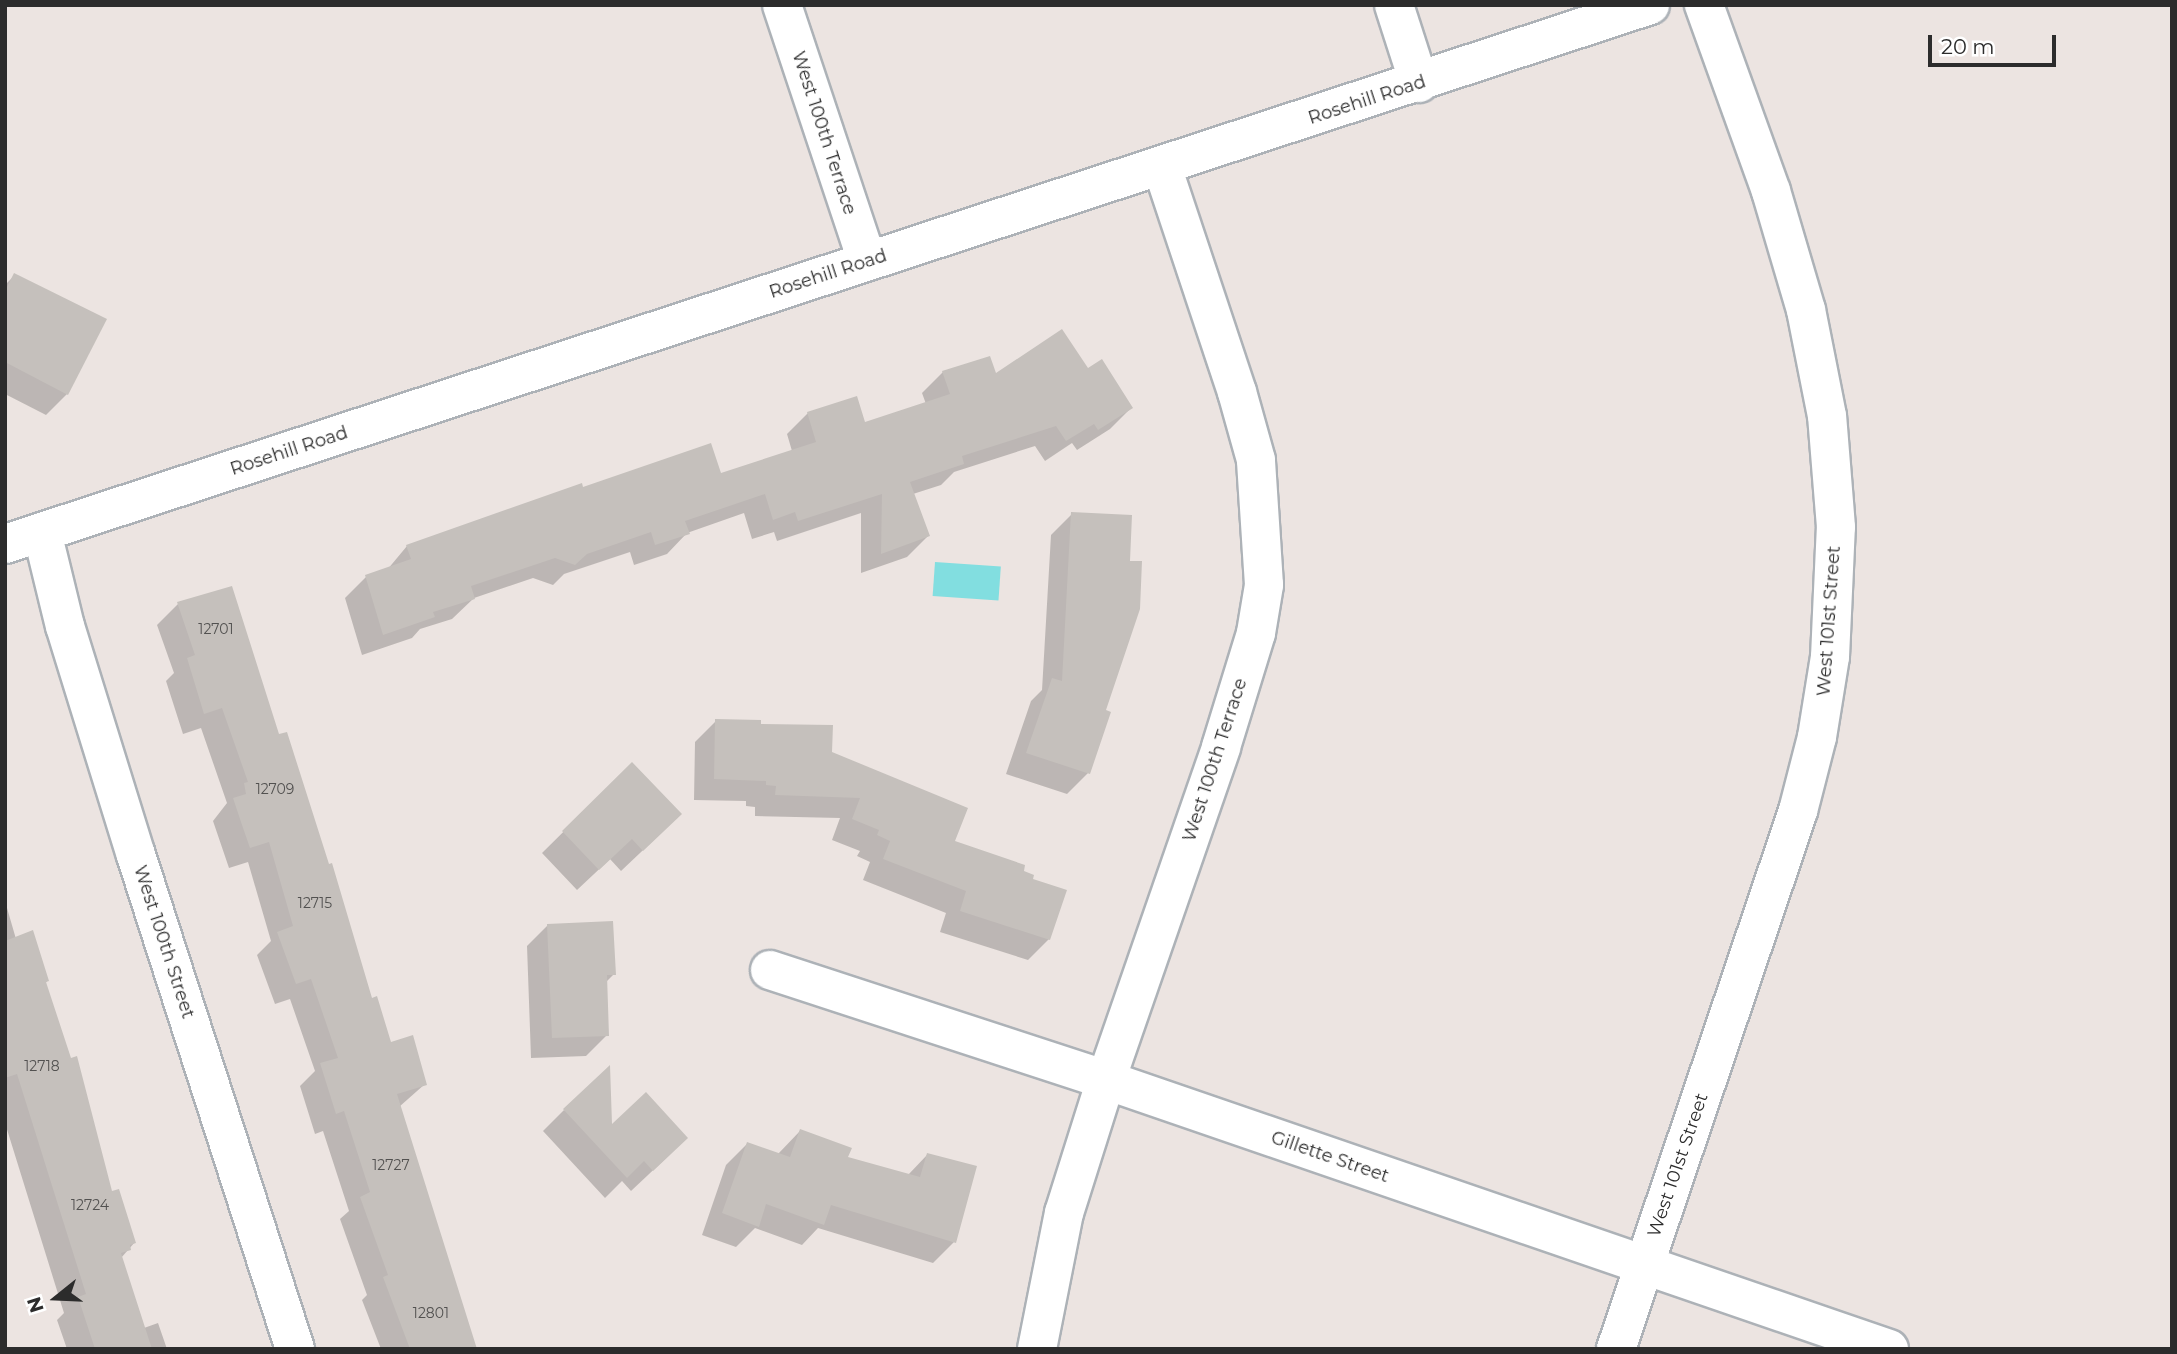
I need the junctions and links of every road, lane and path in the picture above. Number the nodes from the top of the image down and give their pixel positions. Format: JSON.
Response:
{"nodes":[{"id":1,"x":782,"y":5,"type":"edge"},
{"id":2,"x":1394,"y":5,"type":"edge"},
{"id":3,"x":1650,"y":5,"type":"edge"},
{"id":4,"x":1704,"y":5,"type":"edge"},
{"id":5,"x":1419,"y":83,"type":"junction"},
{"id":6,"x":1162,"y":167,"type":"junction"},
{"id":7,"x":866,"y":261,"type":"junction"},
{"id":8,"x":42,"y":532,"type":"junction"},
{"id":9,"x":5,"y":544,"type":"edge"},
{"id":10,"x":770,"y":970,"type":"dead end"},
{"id":11,"x":1106,"y":1080,"type":"junction"},
{"id":12,"x":1643,"y":1264,"type":"junction"},
{"id":13,"x":295,"y":1349,"type":"edge"},
{"id":14,"x":1037,"y":1349,"type":"edge"},
{"id":15,"x":1616,"y":1349,"type":"edge"},
{"id":16,"x":1889,"y":1349,"type":"edge"}],
"edges":[{"from":1,"to":7,"type":"street","name":"West 100th Terrace"},
{"from":2,"to":5,"type":"street"},
{"from":3,"to":5,"type":"street","name":"Rosehill Road"},
{"from":4,"to":12,"type":"street","name":"West 101st Street"},
{"from":5,"to":6,"type":"street","name":"Rosehill Road"},
{"from":6,"to":7,"type":"street","name":"Rosehill Road"},
{"from":6,"to":11,"type":"street","name":"West 100th Terrace"},
{"from":7,"to":8,"type":"street","name":"Rosehill Road"},
{"from":8,"to":9,"type":"street","name":"Rosehill Road"},
{"from":8,"to":13,"type":"street","name":"West 100th Street"},
{"from":10,"to":11,"type":"street","name":"Gillette Street"},
{"from":11,"to":12,"type":"street","name":"Gillette Street"},
{"from":11,"to":14,"type":"street","name":"West 100th Terrace"},
{"from":12,"to":15,"type":"street","name":"West 101st Street"},
{"from":12,"to":16,"type":"street","name":"Gillette Street"}]}
